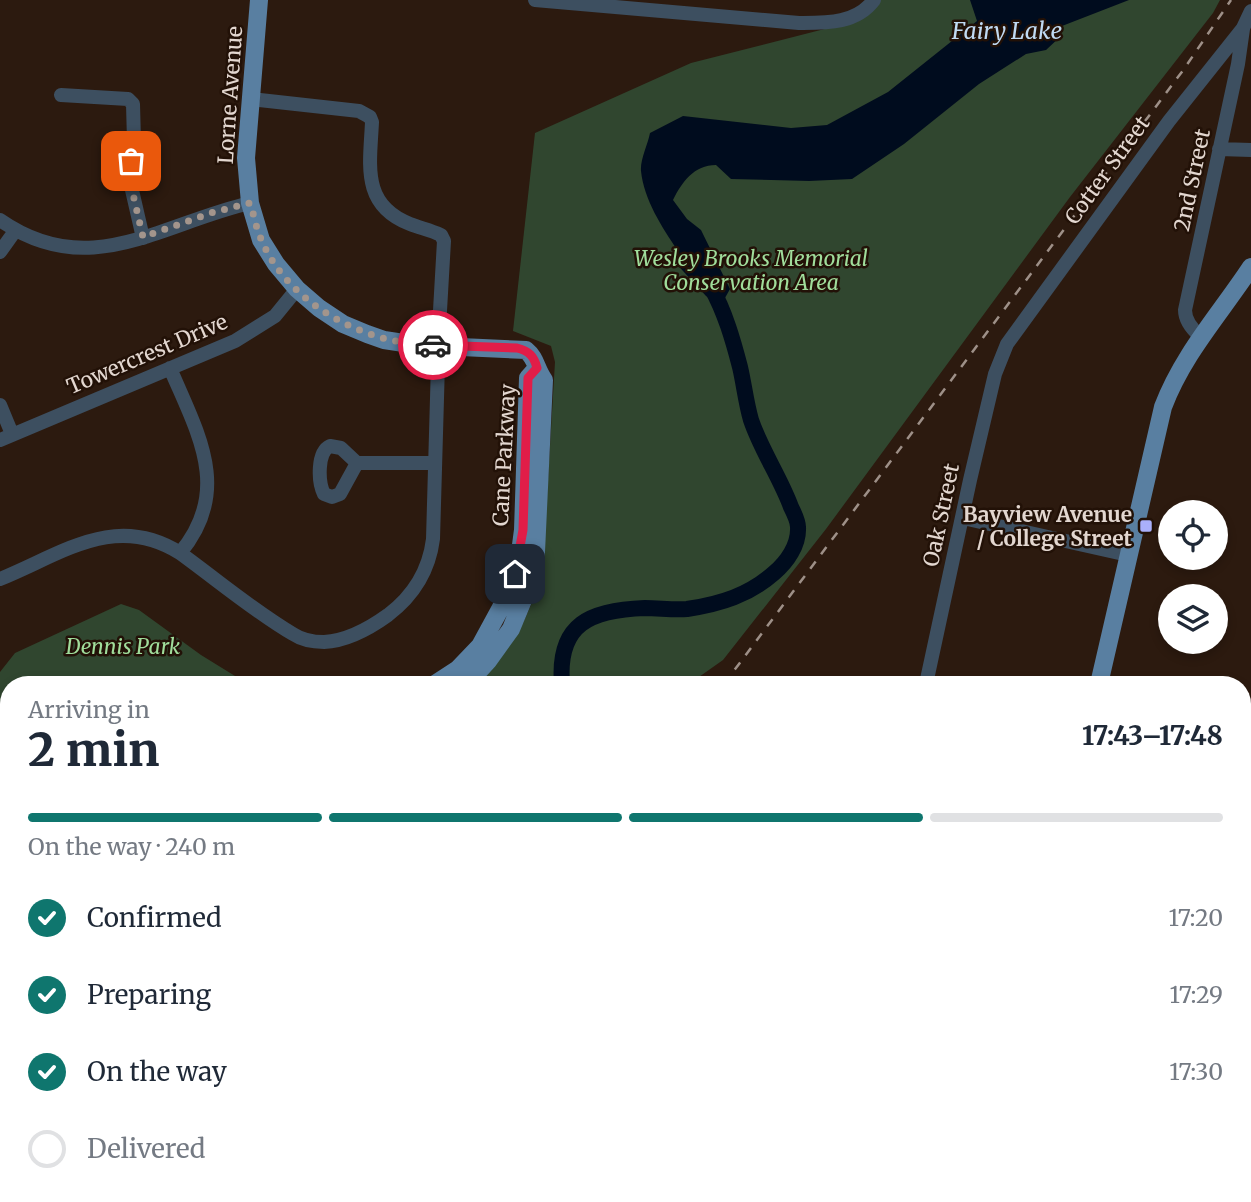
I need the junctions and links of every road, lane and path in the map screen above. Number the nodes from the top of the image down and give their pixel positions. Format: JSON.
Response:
{"nodes":[{"id":1,"x":259,"y":0,"type":"edge"},
{"id":2,"x":535,"y":0,"type":"edge"},
{"id":3,"x":874,"y":0,"type":"edge"},
{"id":4,"x":587,"y":2,"type":"edge"},
{"id":5,"x":1251,"y":11,"type":"edge"},
{"id":6,"x":1243,"y":28,"type":"junction"},
{"id":7,"x":61,"y":95,"type":"dead end"},
{"id":8,"x":251,"y":99,"type":"junction"},
{"id":9,"x":1219,"y":149,"type":"junction"},
{"id":10,"x":1251,"y":150,"type":"edge"},
{"id":11,"x":250,"y":203,"type":"junction"},
{"id":12,"x":0,"y":220,"type":"edge"},
{"id":13,"x":15,"y":231,"type":"junction"},
{"id":14,"x":143,"y":237,"type":"junction"},
{"id":15,"x":0,"y":252,"type":"edge"},
{"id":16,"x":1251,"y":267,"type":"edge"},
{"id":17,"x":297,"y":289,"type":"junction"},
{"id":18,"x":1200,"y":335,"type":"junction"},
{"id":19,"x":438,"y":345,"type":"junction"},
{"id":20,"x":1002,"y":356,"type":"joint"},
{"id":21,"x":170,"y":368,"type":"junction"},
{"id":22,"x":536,"y":369,"type":"junction"},
{"id":23,"x":0,"y":405,"type":"edge"},
{"id":24,"x":6,"y":437,"type":"edge"},
{"id":25,"x":357,"y":463,"type":"dead end"},
{"id":26,"x":436,"y":463,"type":"junction"},
{"id":27,"x":962,"y":518,"type":"junction"},
{"id":28,"x":180,"y":554,"type":"junction"},
{"id":29,"x":1128,"y":555,"type":"junction"},
{"id":30,"x":0,"y":579,"type":"edge"},
{"id":31,"x":447,"y":676,"type":"edge"},
{"id":32,"x":474,"y":676,"type":"edge"},
{"id":33,"x":928,"y":676,"type":"edge"},
{"id":34,"x":1101,"y":676,"type":"edge"}],
"edges":[{"from":1,"to":8,"type":"main road","name":"Lorne Avenue"},
{"from":2,"to":4,"type":"street"},
{"from":3,"to":4,"type":"street"},
{"from":5,"to":6,"type":"street","name":"Cotter Street"},
{"from":6,"to":9,"type":"street","name":"2nd Street"},
{"from":6,"to":20,"type":"street","name":"Cotter Street"},
{"from":7,"to":14,"type":"street"},
{"from":8,"to":11,"type":"main road","name":"Lorne Avenue"},
{"from":8,"to":19,"type":"street"},
{"from":9,"to":10,"type":"street"},
{"from":9,"to":18,"type":"street","name":"2nd Street"},
{"from":11,"to":14,"type":"street"},
{"from":11,"to":17,"type":"main road","name":"Lorne Avenue"},
{"from":12,"to":13,"type":"street"},
{"from":13,"to":14,"type":"street"},
{"from":13,"to":15,"type":"street"},
{"from":16,"to":18,"type":"main road"},
{"from":17,"to":19,"type":"main road","name":"Lorne Avenue"},
{"from":17,"to":21,"type":"street","name":"Towercrest Drive"},
{"from":18,"to":29,"type":"main road"},
{"from":19,"to":22,"type":"main road","name":"Lorne Avenue"},
{"from":19,"to":26,"type":"street"},
{"from":20,"to":27,"type":"street","name":"Oak Street"},
{"from":21,"to":24,"type":"street","name":"Towercrest Drive"},
{"from":21,"to":28,"type":"street"},
{"from":22,"to":31,"type":"main road","name":"Cane Parkway"},
{"from":22,"to":32,"type":"main road","name":"Cane Parkway"},
{"from":23,"to":24,"type":"street"},
{"from":25,"to":26,"type":"street"},
{"from":26,"to":28,"type":"street"},
{"from":27,"to":29,"type":"street"},
{"from":27,"to":33,"type":"street","name":"Oak Street"},
{"from":28,"to":30,"type":"street"},
{"from":29,"to":34,"type":"main road"}]}
